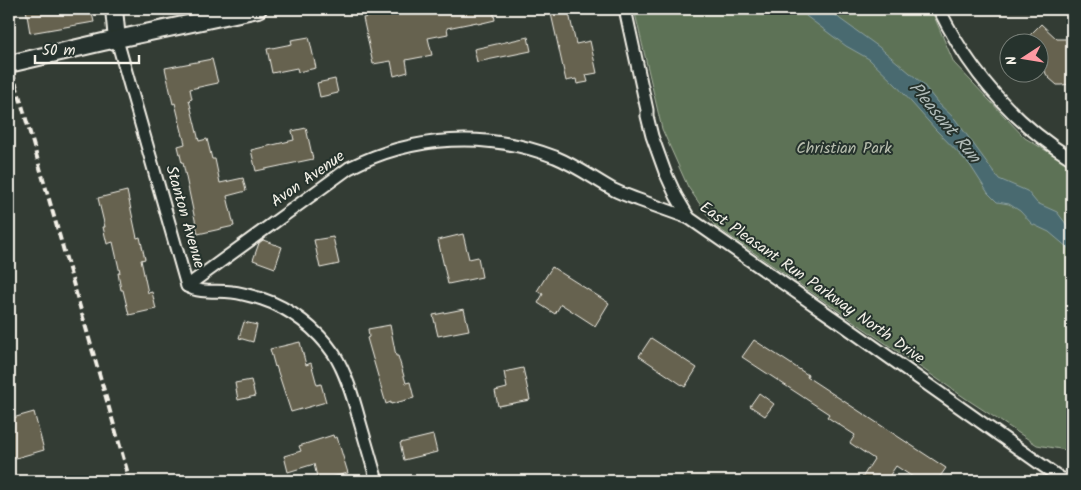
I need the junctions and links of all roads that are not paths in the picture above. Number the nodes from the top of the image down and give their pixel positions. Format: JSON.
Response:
{"nodes":[{"id":1,"x":114,"y":9,"type":"edge"},
{"id":2,"x":258,"y":9,"type":"edge"},
{"id":3,"x":625,"y":9,"type":"edge"},
{"id":4,"x":939,"y":9,"type":"edge"},
{"id":5,"x":117,"y":40,"type":"junction"},
{"id":6,"x":9,"y":64,"type":"edge"},
{"id":7,"x":1072,"y":159,"type":"edge"},
{"id":8,"x":689,"y":218,"type":"junction"},
{"id":9,"x":187,"y":286,"type":"junction"},
{"id":10,"x":1065,"y":479,"type":"edge"},
{"id":11,"x":377,"y":481,"type":"edge"}],
"edges":[{"from":1,"to":5,"type":"main road"},
{"from":2,"to":5,"type":"main road"},
{"from":3,"to":8,"type":"street","name":"East Pleasant Run Parkway North Drive"},
{"from":4,"to":7,"type":"street"},
{"from":5,"to":6,"type":"main road"},
{"from":5,"to":9,"type":"street","name":"Stanton Avenue"},
{"from":8,"to":9,"type":"street","name":"Avon Avenue"},
{"from":8,"to":10,"type":"street","name":"East Pleasant Run Parkway North Drive"},
{"from":9,"to":11,"type":"street","name":"Stanton Avenue"}]}
